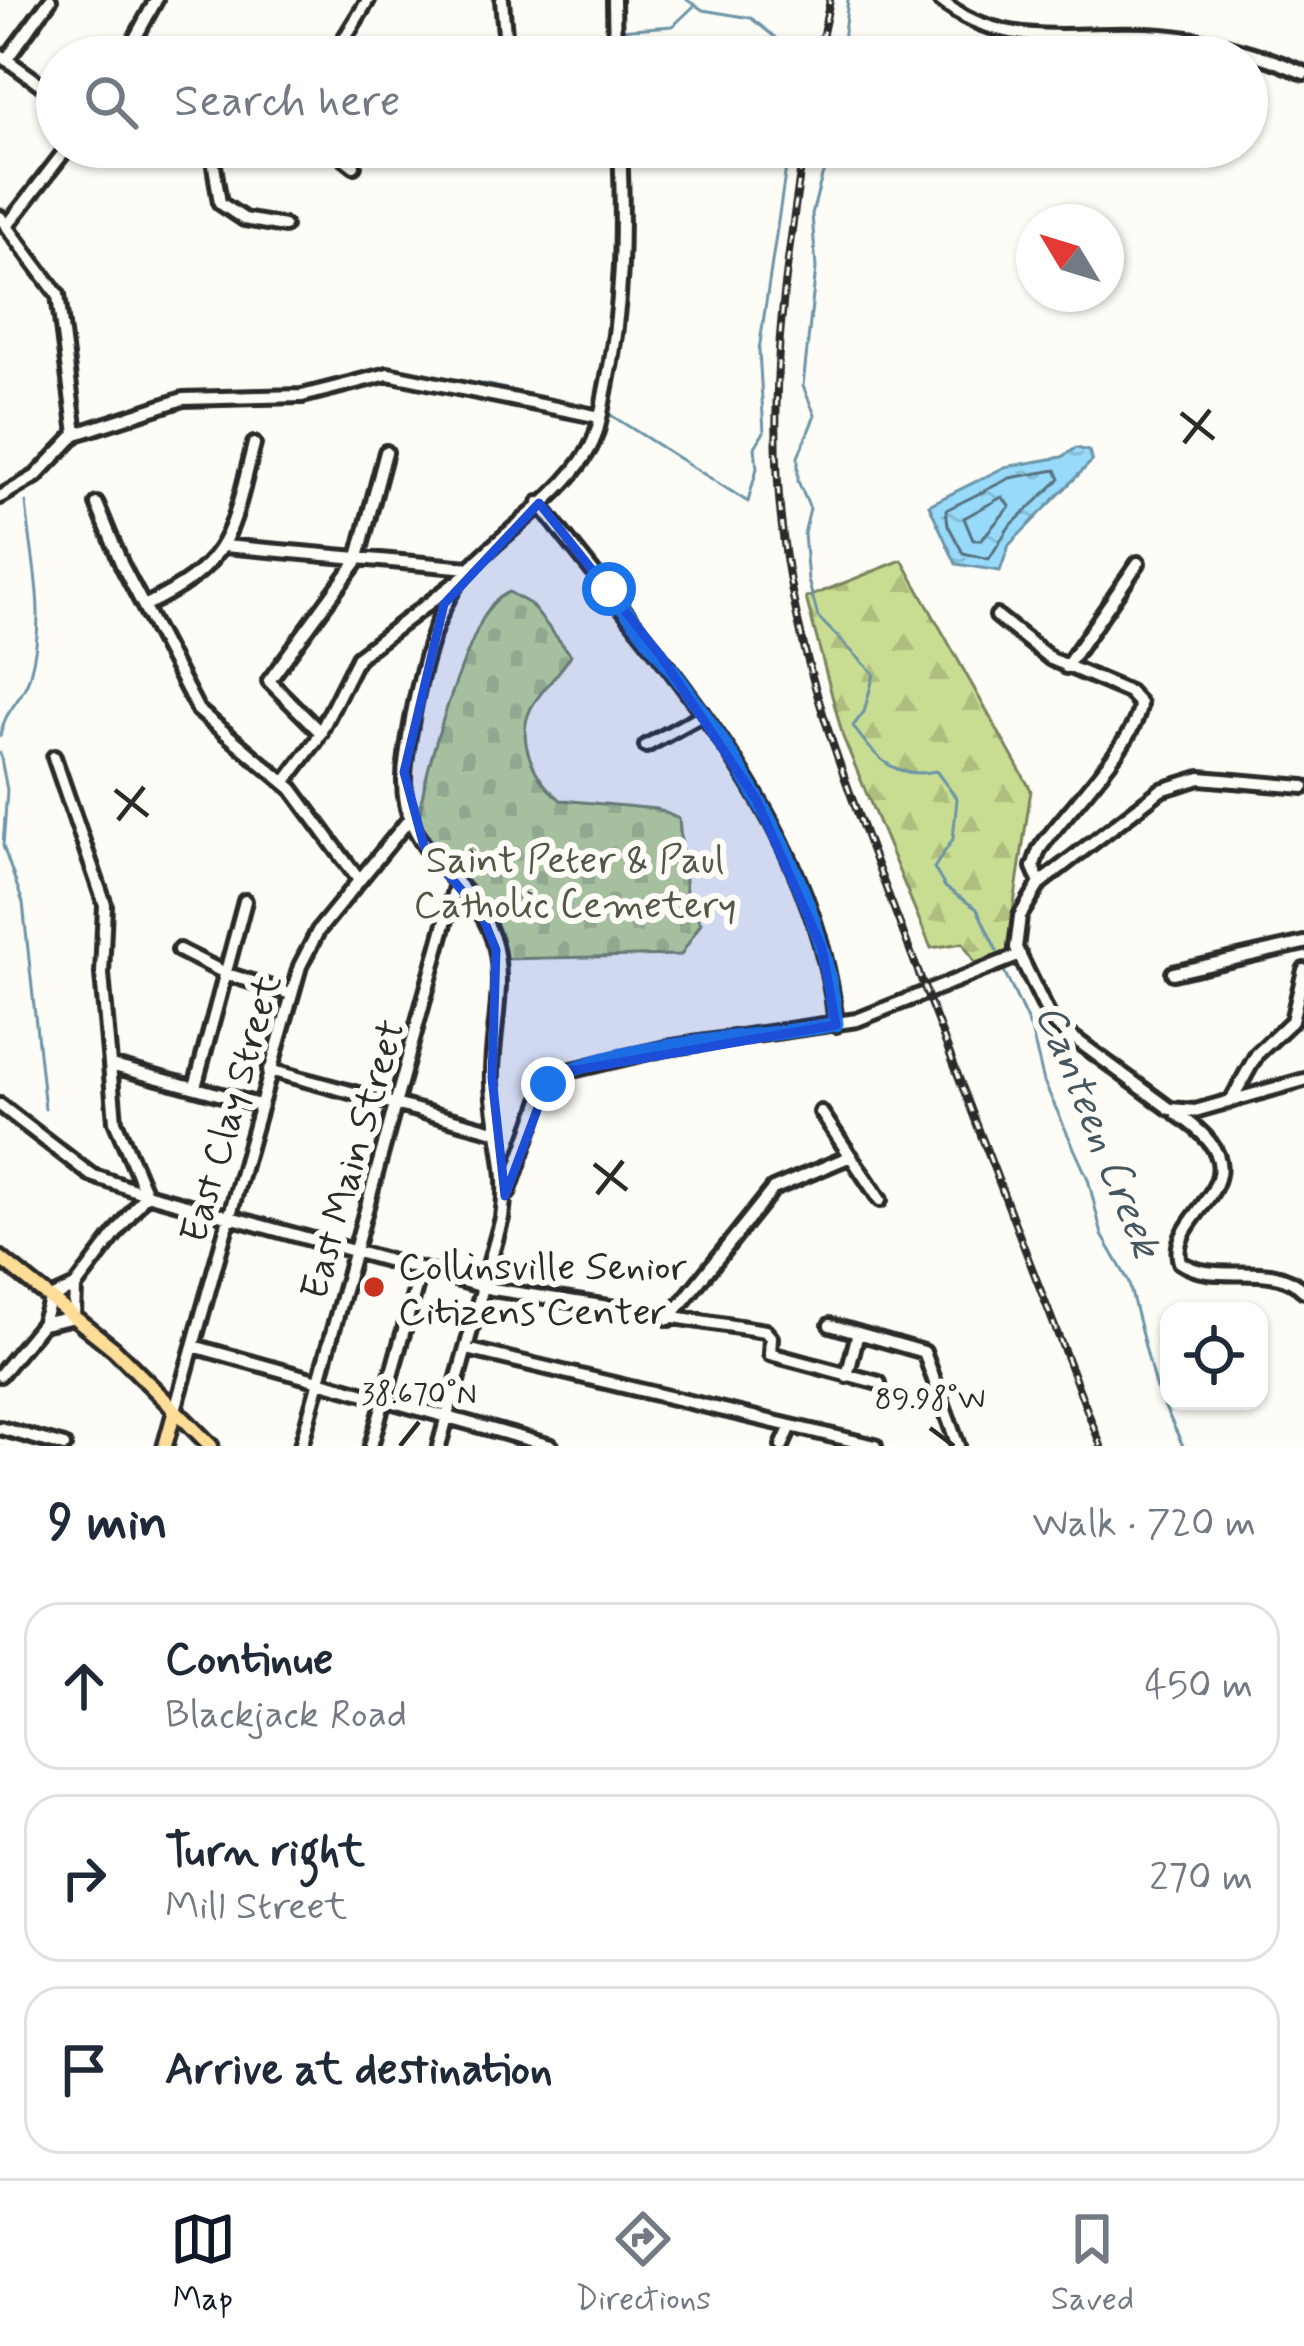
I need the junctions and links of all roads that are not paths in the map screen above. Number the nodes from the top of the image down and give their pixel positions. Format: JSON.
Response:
{"nodes":[{"id":1,"x":50,"y":0,"type":"edge"},
{"id":2,"x":156,"y":0,"type":"edge"},
{"id":3,"x":368,"y":0,"type":"edge"},
{"id":4,"x":502,"y":0,"type":"edge"},
{"id":5,"x":614,"y":0,"type":"edge"},
{"id":6,"x":940,"y":0,"type":"edge"},
{"id":7,"x":136,"y":36,"type":"edge"},
{"id":8,"x":347,"y":36,"type":"edge"},
{"id":9,"x":505,"y":36,"type":"edge"},
{"id":10,"x":615,"y":36,"type":"edge"},
{"id":11,"x":1078,"y":36,"type":"edge"},
{"id":12,"x":3,"y":58,"type":"edge"},
{"id":13,"x":1268,"y":61,"type":"edge"},
{"id":14,"x":1304,"y":73,"type":"edge"},
{"id":15,"x":36,"y":81,"type":"edge"},
{"id":16,"x":50,"y":168,"type":"edge"},
{"id":17,"x":214,"y":168,"type":"edge"},
{"id":18,"x":620,"y":168,"type":"edge"},
{"id":19,"x":4,"y":221,"type":"edge"},
{"id":20,"x":284,"y":226,"type":"dead end"},
{"id":21,"x":600,"y":417,"type":"junction"},
{"id":22,"x":76,"y":434,"type":"junction"},
{"id":23,"x":254,"y":444,"type":"dead end"},
{"id":24,"x":386,"y":452,"type":"dead end"},
{"id":25,"x":0,"y":497,"type":"edge"},
{"id":26,"x":538,"y":503,"type":"junction"},
{"id":27,"x":97,"y":504,"type":"dead end"},
{"id":28,"x":224,"y":546,"type":"junction"},
{"id":29,"x":357,"y":559,"type":"junction"},
{"id":30,"x":1138,"y":563,"type":"dead end"},
{"id":31,"x":469,"y":568,"type":"junction"},
{"id":32,"x":458,"y":581,"type":"junction"},
{"id":33,"x":143,"y":606,"type":"junction"},
{"id":34,"x":997,"y":616,"type":"dead end"},
{"id":35,"x":1066,"y":667,"type":"junction"},
{"id":36,"x":702,"y":715,"type":"junction"},
{"id":37,"x":321,"y":733,"type":"junction"},
{"id":38,"x":646,"y":746,"type":"dead end"},
{"id":39,"x":54,"y":757,"type":"dead end"},
{"id":40,"x":285,"y":782,"type":"junction"},
{"id":41,"x":1304,"y":787,"type":"edge"},
{"id":42,"x":411,"y":817,"type":"junction"},
{"id":43,"x":358,"y":880,"type":"junction"},
{"id":44,"x":1040,"y":883,"type":"junction"},
{"id":45,"x":455,"y":887,"type":"junction"},
{"id":46,"x":245,"y":901,"type":"dead end"},
{"id":47,"x":1304,"y":943,"type":"edge"},
{"id":48,"x":179,"y":950,"type":"dead end"},
{"id":49,"x":1020,"y":955,"type":"junction"},
{"id":50,"x":1304,"y":970,"type":"edge"},
{"id":51,"x":1173,"y":973,"type":"dead end"},
{"id":52,"x":227,"y":974,"type":"junction"},
{"id":53,"x":291,"y":994,"type":"junction"},
{"id":54,"x":836,"y":1024,"type":"junction"},
{"id":55,"x":110,"y":1065,"type":"junction"},
{"id":56,"x":269,"y":1070,"type":"junction"},
{"id":57,"x":1304,"y":1081,"type":"edge"},
{"id":58,"x":195,"y":1087,"type":"junction"},
{"id":59,"x":1232,"y":1100,"type":"junction"},
{"id":60,"x":0,"y":1105,"type":"edge"},
{"id":61,"x":259,"y":1105,"type":"junction"},
{"id":62,"x":397,"y":1106,"type":"junction"},
{"id":63,"x":1170,"y":1109,"type":"junction"},
{"id":64,"x":821,"y":1112,"type":"dead end"},
{"id":65,"x":498,"y":1132,"type":"junction"},
{"id":66,"x":851,"y":1156,"type":"junction"},
{"id":67,"x":146,"y":1194,"type":"junction"},
{"id":68,"x":506,"y":1196,"type":"junction"},
{"id":69,"x":880,"y":1200,"type":"dead end"},
{"id":70,"x":228,"y":1217,"type":"junction"},
{"id":71,"x":356,"y":1252,"type":"junction"},
{"id":72,"x":0,"y":1258,"type":"edge"},
{"id":73,"x":421,"y":1270,"type":"junction"},
{"id":74,"x":75,"y":1287,"type":"junction"},
{"id":75,"x":484,"y":1287,"type":"junction"},
{"id":76,"x":1304,"y":1291,"type":"edge"},
{"id":77,"x":51,"y":1298,"type":"junction"},
{"id":78,"x":74,"y":1317,"type":"junction"},
{"id":79,"x":669,"y":1319,"type":"junction"},
{"id":80,"x":41,"y":1324,"type":"junction"},
{"id":81,"x":830,"y":1325,"type":"dead end"},
{"id":82,"x":858,"y":1333,"type":"junction"},
{"id":83,"x":193,"y":1346,"type":"junction"},
{"id":84,"x":466,"y":1349,"type":"junction"},
{"id":85,"x":0,"y":1375,"type":"edge"},
{"id":86,"x":847,"y":1376,"type":"junction"},
{"id":87,"x":320,"y":1380,"type":"junction"},
{"id":88,"x":879,"y":1383,"type":"dead end"},
{"id":89,"x":385,"y":1398,"type":"junction"},
{"id":90,"x":175,"y":1410,"type":"junction"},
{"id":91,"x":447,"y":1416,"type":"junction"},
{"id":92,"x":791,"y":1426,"type":"junction"},
{"id":93,"x":0,"y":1428,"type":"edge"},
{"id":94,"x":64,"y":1446,"type":"edge"},
{"id":95,"x":165,"y":1446,"type":"edge"},
{"id":96,"x":211,"y":1446,"type":"edge"},
{"id":97,"x":301,"y":1446,"type":"edge"},
{"id":98,"x":371,"y":1446,"type":"edge"},
{"id":99,"x":439,"y":1446,"type":"edge"},
{"id":100,"x":551,"y":1446,"type":"edge"},
{"id":101,"x":782,"y":1446,"type":"edge"},
{"id":102,"x":875,"y":1446,"type":"edge"},
{"id":103,"x":958,"y":1446,"type":"edge"}],
"edges":[{"from":1,"to":12,"type":"street"},
{"from":2,"to":7,"type":"street"},
{"from":3,"to":8,"type":"street"},
{"from":4,"to":9,"type":"street"},
{"from":5,"to":10,"type":"street"},
{"from":6,"to":11,"type":"street"},
{"from":12,"to":15,"type":"street"},
{"from":13,"to":14,"type":"street"},
{"from":16,"to":19,"type":"street"},
{"from":17,"to":20,"type":"street"},
{"from":18,"to":21,"type":"street"},
{"from":19,"to":22,"type":"street"},
{"from":21,"to":22,"type":"street"},
{"from":21,"to":26,"type":"street"},
{"from":22,"to":25,"type":"street"},
{"from":23,"to":28,"type":"street"},
{"from":24,"to":29,"type":"street"},
{"from":26,"to":31,"type":"street"},
{"from":26,"to":36,"type":"street"},
{"from":27,"to":33,"type":"street"},
{"from":28,"to":29,"type":"street"},
{"from":28,"to":33,"type":"street"},
{"from":29,"to":31,"type":"street"},
{"from":29,"to":37,"type":"street"},
{"from":30,"to":35,"type":"street"},
{"from":31,"to":32,"type":"street"},
{"from":32,"to":37,"type":"street"},
{"from":32,"to":42,"type":"street"},
{"from":33,"to":40,"type":"street"},
{"from":34,"to":35,"type":"street"},
{"from":35,"to":44,"type":"street"},
{"from":36,"to":38,"type":"street"},
{"from":36,"to":54,"type":"street"},
{"from":37,"to":40,"type":"street"},
{"from":39,"to":55,"type":"street"},
{"from":40,"to":43,"type":"street"},
{"from":41,"to":44,"type":"street"},
{"from":42,"to":43,"type":"street","name":"East Clay Street"},
{"from":42,"to":45,"type":"street"},
{"from":43,"to":53,"type":"street","name":"East Clay Street"},
{"from":44,"to":49,"type":"street"},
{"from":45,"to":62,"type":"street","name":"East Main Street"},
{"from":45,"to":65,"type":"street"},
{"from":46,"to":52,"type":"street"},
{"from":47,"to":51,"type":"street"},
{"from":48,"to":52,"type":"street"},
{"from":49,"to":54,"type":"street"},
{"from":49,"to":63,"type":"street"},
{"from":50,"to":59,"type":"street"},
{"from":52,"to":53,"type":"street"},
{"from":52,"to":58,"type":"street"},
{"from":53,"to":56,"type":"street","name":"East Clay Street"},
{"from":54,"to":68,"type":"street"},
{"from":55,"to":58,"type":"street"},
{"from":55,"to":67,"type":"street"},
{"from":56,"to":61,"type":"street","name":"East Clay Street"},
{"from":56,"to":62,"type":"street"},
{"from":57,"to":59,"type":"street"},
{"from":58,"to":61,"type":"street"},
{"from":59,"to":63,"type":"street"},
{"from":60,"to":67,"type":"street"},
{"from":61,"to":70,"type":"street","name":"East Clay Street"},
{"from":62,"to":65,"type":"street"},
{"from":62,"to":71,"type":"street","name":"East Main Street"},
{"from":63,"to":76,"type":"street"},
{"from":64,"to":66,"type":"street"},
{"from":65,"to":68,"type":"street"},
{"from":66,"to":69,"type":"street"},
{"from":66,"to":79,"type":"street"},
{"from":67,"to":70,"type":"street"},
{"from":67,"to":74,"type":"street"},
{"from":68,"to":75,"type":"street"},
{"from":70,"to":71,"type":"street"},
{"from":70,"to":83,"type":"street","name":"East Clay Street"},
{"from":71,"to":73,"type":"street"},
{"from":71,"to":87,"type":"street","name":"East Main Street"},
{"from":72,"to":77,"type":"main road"},
{"from":73,"to":75,"type":"street"},
{"from":73,"to":89,"type":"street"},
{"from":74,"to":77,"type":"street"},
{"from":74,"to":78,"type":"street"},
{"from":75,"to":79,"type":"street"},
{"from":75,"to":84,"type":"street"},
{"from":77,"to":78,"type":"main road"},
{"from":77,"to":80,"type":"street"},
{"from":78,"to":80,"type":"street"},
{"from":78,"to":90,"type":"main road"},
{"from":79,"to":86,"type":"street"},
{"from":80,"to":85,"type":"street"},
{"from":81,"to":82,"type":"street"},
{"from":82,"to":86,"type":"street"},
{"from":82,"to":103,"type":"street"},
{"from":83,"to":87,"type":"street"},
{"from":83,"to":90,"type":"street","name":"East Clay Street"},
{"from":84,"to":91,"type":"street"},
{"from":84,"to":92,"type":"street"},
{"from":86,"to":88,"type":"street"},
{"from":87,"to":89,"type":"street"},
{"from":87,"to":97,"type":"street","name":"East Main Street"},
{"from":89,"to":91,"type":"street"},
{"from":89,"to":98,"type":"street"},
{"from":90,"to":95,"type":"main road","name":"East Clay Street"},
{"from":90,"to":96,"type":"main road"},
{"from":91,"to":99,"type":"street"},
{"from":91,"to":100,"type":"street"},
{"from":92,"to":101,"type":"street"},
{"from":92,"to":102,"type":"street"},
{"from":93,"to":94,"type":"street"}]}
